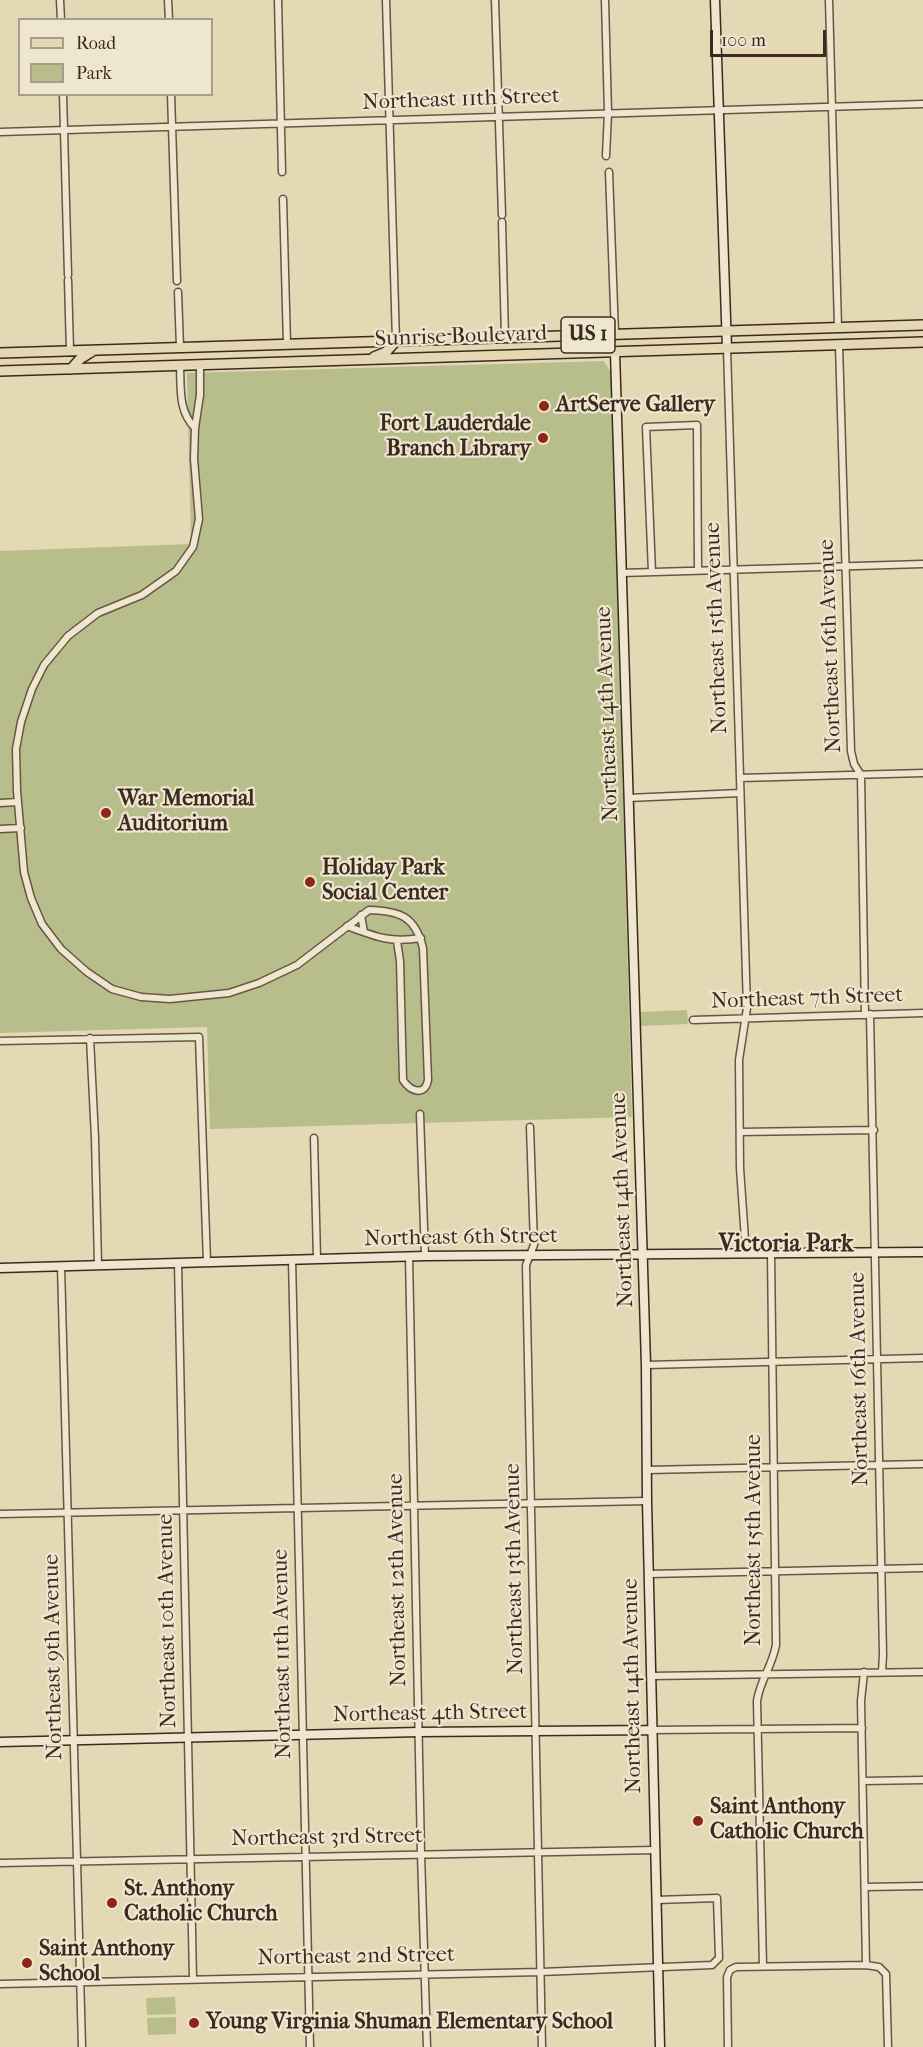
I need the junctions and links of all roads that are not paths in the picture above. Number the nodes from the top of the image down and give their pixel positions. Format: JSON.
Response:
{"nodes":[{"id":1,"x":60,"y":0,"type":"edge"},
{"id":2,"x":168,"y":0,"type":"edge"},
{"id":3,"x":278,"y":0,"type":"edge"},
{"id":4,"x":387,"y":0,"type":"edge"},
{"id":5,"x":495,"y":0,"type":"edge"},
{"id":6,"x":604,"y":0,"type":"edge"},
{"id":7,"x":715,"y":0,"type":"edge"},
{"id":8,"x":829,"y":0,"type":"edge"},
{"id":9,"x":60,"y":18,"type":"edge"},
{"id":10,"x":169,"y":18,"type":"edge"},
{"id":11,"x":63,"y":96,"type":"edge"},
{"id":12,"x":171,"y":96,"type":"edge"},
{"id":13,"x":923,"y":104,"type":"edge"},
{"id":14,"x":832,"y":106,"type":"junction"},
{"id":15,"x":719,"y":110,"type":"junction"},
{"id":16,"x":608,"y":113,"type":"junction"},
{"id":17,"x":499,"y":116,"type":"junction"},
{"id":18,"x":390,"y":121,"type":"junction"},
{"id":19,"x":280,"y":124,"type":"junction"},
{"id":20,"x":172,"y":127,"type":"junction"},
{"id":21,"x":64,"y":130,"type":"junction"},
{"id":22,"x":0,"y":132,"type":"edge"},
{"id":23,"x":606,"y":156,"type":"dead end"},
{"id":24,"x":282,"y":172,"type":"dead end"},
{"id":25,"x":609,"y":172,"type":"dead end"},
{"id":26,"x":283,"y":199,"type":"dead end"},
{"id":27,"x":177,"y":281,"type":"dead end"},
{"id":28,"x":178,"y":292,"type":"dead end"},
{"id":29,"x":923,"y":325,"type":"edge"},
{"id":30,"x":838,"y":327,"type":"junction"},
{"id":31,"x":726,"y":331,"type":"junction"},
{"id":32,"x":615,"y":334,"type":"junction"},
{"id":33,"x":506,"y":338,"type":"junction"},
{"id":34,"x":396,"y":340,"type":"junction"},
{"id":35,"x":923,"y":342,"type":"edge"},
{"id":36,"x":287,"y":344,"type":"junction"},
{"id":37,"x":839,"y":345,"type":"junction"},
{"id":38,"x":207,"y":346,"type":"junction"},
{"id":39,"x":180,"y":347,"type":"junction"},
{"id":40,"x":727,"y":348,"type":"junction"},
{"id":41,"x":95,"y":350,"type":"junction"},
{"id":42,"x":70,"y":351,"type":"junction"},
{"id":43,"x":615,"y":352,"type":"junction"},
{"id":44,"x":0,"y":353,"type":"edge"},
{"id":45,"x":369,"y":359,"type":"junction"},
{"id":46,"x":200,"y":364,"type":"junction"},
{"id":47,"x":180,"y":365,"type":"junction"},
{"id":48,"x":71,"y":369,"type":"junction"},
{"id":49,"x":0,"y":371,"type":"edge"},
{"id":50,"x":195,"y":428,"type":"junction"},
{"id":51,"x":923,"y":564,"type":"edge"},
{"id":52,"x":845,"y":567,"type":"junction"},
{"id":53,"x":734,"y":568,"type":"junction"},
{"id":54,"x":698,"y":570,"type":"junction"},
{"id":55,"x":652,"y":572,"type":"junction"},
{"id":56,"x":621,"y":573,"type":"junction"},
{"id":57,"x":923,"y":773,"type":"edge"},
{"id":58,"x":861,"y":775,"type":"junction"},
{"id":59,"x":740,"y":778,"type":"junction"},
{"id":60,"x":740,"y":793,"type":"junction"},
{"id":61,"x":628,"y":798,"type":"junction"},
{"id":62,"x":18,"y":802,"type":"junction"},
{"id":63,"x":0,"y":803,"type":"edge"},
{"id":64,"x":21,"y":828,"type":"junction"},
{"id":65,"x":0,"y":829,"type":"edge"},
{"id":66,"x":361,"y":915,"type":"junction"},
{"id":67,"x":347,"y":926,"type":"junction"},
{"id":68,"x":364,"y":932,"type":"junction"},
{"id":69,"x":421,"y":938,"type":"junction"},
{"id":70,"x":397,"y":941,"type":"junction"},
{"id":71,"x":923,"y":1013,"type":"edge"},
{"id":72,"x":868,"y":1015,"type":"junction"},
{"id":73,"x":744,"y":1018,"type":"junction"},
{"id":74,"x":693,"y":1020,"type":"dead end"},
{"id":75,"x":90,"y":1038,"type":"junction"},
{"id":76,"x":0,"y":1041,"type":"edge"},
{"id":77,"x":420,"y":1114,"type":"dead end"},
{"id":78,"x":530,"y":1127,"type":"dead end"},
{"id":79,"x":874,"y":1130,"type":"junction"},
{"id":80,"x":740,"y":1132,"type":"junction"},
{"id":81,"x":314,"y":1138,"type":"dead end"},
{"id":82,"x":923,"y":1252,"type":"edge"},
{"id":83,"x":642,"y":1253,"type":"junction"},
{"id":84,"x":876,"y":1253,"type":"junction"},
{"id":85,"x":746,"y":1254,"type":"junction"},
{"id":86,"x":771,"y":1254,"type":"junction"},
{"id":87,"x":530,"y":1255,"type":"junction"},
{"id":88,"x":409,"y":1256,"type":"junction"},
{"id":89,"x":424,"y":1256,"type":"junction"},
{"id":90,"x":292,"y":1259,"type":"junction"},
{"id":91,"x":316,"y":1259,"type":"junction"},
{"id":92,"x":207,"y":1262,"type":"junction"},
{"id":93,"x":178,"y":1263,"type":"junction"},
{"id":94,"x":98,"y":1265,"type":"junction"},
{"id":95,"x":61,"y":1266,"type":"junction"},
{"id":96,"x":0,"y":1268,"type":"edge"},
{"id":97,"x":923,"y":1358,"type":"edge"},
{"id":98,"x":878,"y":1359,"type":"junction"},
{"id":99,"x":772,"y":1362,"type":"junction"},
{"id":100,"x":646,"y":1365,"type":"junction"},
{"id":101,"x":923,"y":1464,"type":"edge"},
{"id":102,"x":880,"y":1465,"type":"junction"},
{"id":103,"x":773,"y":1467,"type":"junction"},
{"id":104,"x":647,"y":1470,"type":"junction"},
{"id":105,"x":647,"y":1501,"type":"junction"},
{"id":106,"x":531,"y":1502,"type":"junction"},
{"id":107,"x":415,"y":1505,"type":"junction"},
{"id":108,"x":298,"y":1506,"type":"junction"},
{"id":109,"x":184,"y":1510,"type":"junction"},
{"id":110,"x":68,"y":1512,"type":"junction"},
{"id":111,"x":0,"y":1514,"type":"edge"},
{"id":112,"x":923,"y":1568,"type":"edge"},
{"id":113,"x":881,"y":1569,"type":"junction"},
{"id":114,"x":775,"y":1572,"type":"junction"},
{"id":115,"x":649,"y":1574,"type":"junction"},
{"id":116,"x":864,"y":1672,"type":"junction"},
{"id":117,"x":882,"y":1672,"type":"junction"},
{"id":118,"x":923,"y":1672,"type":"edge"},
{"id":119,"x":767,"y":1675,"type":"junction"},
{"id":120,"x":652,"y":1676,"type":"junction"},
{"id":121,"x":862,"y":1728,"type":"junction"},
{"id":122,"x":536,"y":1730,"type":"junction"},
{"id":123,"x":653,"y":1730,"type":"junction"},
{"id":124,"x":758,"y":1730,"type":"junction"},
{"id":125,"x":419,"y":1732,"type":"junction"},
{"id":126,"x":302,"y":1735,"type":"junction"},
{"id":127,"x":188,"y":1738,"type":"junction"},
{"id":128,"x":74,"y":1741,"type":"junction"},
{"id":129,"x":0,"y":1742,"type":"edge"},
{"id":130,"x":923,"y":1780,"type":"edge"},
{"id":131,"x":864,"y":1781,"type":"junction"},
{"id":132,"x":655,"y":1850,"type":"junction"},
{"id":133,"x":538,"y":1851,"type":"junction"},
{"id":134,"x":421,"y":1854,"type":"junction"},
{"id":135,"x":306,"y":1855,"type":"junction"},
{"id":136,"x":190,"y":1859,"type":"junction"},
{"id":137,"x":77,"y":1861,"type":"junction"},
{"id":138,"x":0,"y":1863,"type":"edge"},
{"id":139,"x":923,"y":1886,"type":"edge"},
{"id":140,"x":865,"y":1887,"type":"junction"},
{"id":141,"x":656,"y":1900,"type":"junction"},
{"id":142,"x":866,"y":1965,"type":"junction"},
{"id":143,"x":658,"y":1966,"type":"junction"},
{"id":144,"x":763,"y":1966,"type":"junction"},
{"id":145,"x":541,"y":1972,"type":"junction"},
{"id":146,"x":425,"y":1974,"type":"junction"},
{"id":147,"x":308,"y":1976,"type":"junction"},
{"id":148,"x":194,"y":1979,"type":"junction"},
{"id":149,"x":81,"y":1982,"type":"junction"},
{"id":150,"x":0,"y":1984,"type":"edge"},
{"id":151,"x":82,"y":2047,"type":"edge"},
{"id":152,"x":310,"y":2047,"type":"edge"},
{"id":153,"x":427,"y":2047,"type":"edge"},
{"id":154,"x":542,"y":2047,"type":"edge"},
{"id":155,"x":660,"y":2047,"type":"edge"},
{"id":156,"x":728,"y":2047,"type":"edge"},
{"id":157,"x":888,"y":2047,"type":"edge"}],
"edges":[{"from":1,"to":9,"type":"street"},
{"from":2,"to":10,"type":"street"},
{"from":3,"to":19,"type":"street"},
{"from":4,"to":18,"type":"street"},
{"from":5,"to":17,"type":"street"},
{"from":6,"to":16,"type":"street"},
{"from":7,"to":15,"type":"street","name":"Northeast 15th Avenue"},
{"from":8,"to":14,"type":"street"},
{"from":11,"to":21,"type":"street"},
{"from":12,"to":20,"type":"street"},
{"from":13,"to":14,"type":"street","name":"Northeast 11th Street"},
{"from":14,"to":15,"type":"street","name":"Northeast 11th Street"},
{"from":14,"to":30,"type":"street"},
{"from":15,"to":16,"type":"street","name":"Northeast 11th Street"},
{"from":15,"to":31,"type":"street","name":"Northeast 15th Avenue"},
{"from":16,"to":17,"type":"street","name":"Northeast 11th Street"},
{"from":16,"to":23,"type":"street"},
{"from":17,"to":18,"type":"street","name":"Northeast 11th Street"},
{"from":17,"to":33,"type":"street"},
{"from":18,"to":19,"type":"street","name":"Northeast 11th Street"},
{"from":18,"to":34,"type":"street"},
{"from":19,"to":20,"type":"street","name":"Northeast 11th Street"},
{"from":19,"to":24,"type":"street"},
{"from":20,"to":21,"type":"street","name":"Northeast 11th Street"},
{"from":20,"to":27,"type":"street"},
{"from":21,"to":22,"type":"street","name":"Northeast 11th Street"},
{"from":21,"to":42,"type":"street"},
{"from":25,"to":32,"type":"street"},
{"from":26,"to":36,"type":"street"},
{"from":28,"to":39,"type":"street"},
{"from":29,"to":30,"type":"main road","name":"Sunrise Boulevard","number":"US 1"},
{"from":30,"to":31,"type":"main road","name":"Sunrise Boulevard","number":"US 1"},
{"from":31,"to":32,"type":"main road","name":"Sunrise Boulevard","number":"US 1"},
{"from":31,"to":40,"type":"street","name":"Northeast 15th Avenue"},
{"from":32,"to":33,"type":"main road","name":"Sunrise Boulevard","number":"US 1"},
{"from":33,"to":34,"type":"main road","name":"Sunrise Boulevard","number":"US 1"},
{"from":34,"to":36,"type":"main road","name":"Sunrise Boulevard","number":"US 1"},
{"from":34,"to":45,"type":"main road"},
{"from":35,"to":37,"type":"main road","name":"Sunrise Boulevard","number":"US 1"},
{"from":36,"to":38,"type":"main road","name":"Sunrise Boulevard","number":"US 1"},
{"from":37,"to":40,"type":"main road","name":"Sunrise Boulevard","number":"US 1"},
{"from":37,"to":52,"type":"street","name":"Northeast 16th Avenue"},
{"from":38,"to":39,"type":"main road","name":"Sunrise Boulevard","number":"US 1"},
{"from":38,"to":47,"type":"main road"},
{"from":39,"to":41,"type":"main road","name":"Sunrise Boulevard","number":"US 1"},
{"from":40,"to":43,"type":"main road","name":"Sunrise Boulevard","number":"US 1"},
{"from":40,"to":53,"type":"street","name":"Northeast 15th Avenue"},
{"from":41,"to":42,"type":"main road","name":"Sunrise Boulevard","number":"US 1"},
{"from":41,"to":48,"type":"main road"},
{"from":42,"to":44,"type":"main road","name":"Sunrise Boulevard","number":"US 1"},
{"from":43,"to":45,"type":"main road","name":"Sunrise Boulevard","number":"US 1"},
{"from":43,"to":56,"type":"street","name":"Northeast 14th Avenue"},
{"from":45,"to":46,"type":"main road","name":"Sunrise Boulevard","number":"US 1"},
{"from":46,"to":47,"type":"main road","name":"Sunrise Boulevard","number":"US 1"},
{"from":46,"to":50,"type":"street"},
{"from":47,"to":48,"type":"main road","name":"Sunrise Boulevard","number":"US 1"},
{"from":47,"to":50,"type":"street"},
{"from":48,"to":49,"type":"main road","name":"Sunrise Boulevard","number":"US 1"},
{"from":50,"to":62,"type":"street"},
{"from":51,"to":52,"type":"street"},
{"from":52,"to":53,"type":"street"},
{"from":52,"to":58,"type":"street","name":"Northeast 16th Avenue"},
{"from":53,"to":54,"type":"street"},
{"from":53,"to":59,"type":"street","name":"Northeast 15th Avenue"},
{"from":54,"to":55,"type":"street"},
{"from":54,"to":55,"type":"street"},
{"from":55,"to":56,"type":"street"},
{"from":56,"to":61,"type":"street","name":"Northeast 14th Avenue"},
{"from":57,"to":58,"type":"street"},
{"from":58,"to":59,"type":"street"},
{"from":58,"to":72,"type":"street","name":"Northeast 16th Avenue"},
{"from":59,"to":60,"type":"street","name":"Northeast 15th Avenue"},
{"from":60,"to":61,"type":"street"},
{"from":60,"to":73,"type":"street","name":"Northeast 15th Avenue"},
{"from":61,"to":83,"type":"street","name":"Northeast 14th Avenue"},
{"from":62,"to":63,"type":"street"},
{"from":62,"to":64,"type":"street"},
{"from":64,"to":65,"type":"street"},
{"from":64,"to":67,"type":"street"},
{"from":66,"to":67,"type":"street"},
{"from":66,"to":68,"type":"street"},
{"from":66,"to":69,"type":"street"},
{"from":67,"to":68,"type":"street"},
{"from":68,"to":70,"type":"street"},
{"from":69,"to":70,"type":"street"},
{"from":69,"to":70,"type":"street"},
{"from":71,"to":72,"type":"street","name":"Northeast 7th Street"},
{"from":72,"to":73,"type":"street","name":"Northeast 7th Street"},
{"from":72,"to":79,"type":"street","name":"Northeast 16th Avenue"},
{"from":73,"to":74,"type":"street","name":"Northeast 7th Street"},
{"from":73,"to":80,"type":"street","name":"Northeast 15th Avenue"},
{"from":75,"to":76,"type":"street"},
{"from":75,"to":92,"type":"street"},
{"from":75,"to":94,"type":"street"},
{"from":77,"to":89,"type":"street"},
{"from":78,"to":87,"type":"street","name":"Northeast 13th Avenue"},
{"from":79,"to":80,"type":"street"},
{"from":79,"to":84,"type":"street","name":"Northeast 16th Avenue"},
{"from":80,"to":85,"type":"street","name":"Northeast 15th Avenue"},
{"from":81,"to":91,"type":"street"},
{"from":82,"to":84,"type":"street","name":"Northeast 6th Street"},
{"from":83,"to":85,"type":"street","name":"Northeast 6th Street"},
{"from":83,"to":87,"type":"street","name":"Northeast 6th Street"},
{"from":83,"to":100,"type":"street","name":"Northeast 14th Avenue"},
{"from":84,"to":86,"type":"street","name":"Northeast 6th Street"},
{"from":84,"to":98,"type":"street","name":"Northeast 16th Avenue"},
{"from":85,"to":86,"type":"street","name":"Northeast 6th Street"},
{"from":86,"to":99,"type":"street","name":"Northeast 15th Avenue"},
{"from":87,"to":89,"type":"street","name":"Northeast 6th Street"},
{"from":87,"to":106,"type":"street","name":"Northeast 13th Avenue"},
{"from":88,"to":89,"type":"street","name":"Northeast 6th Street"},
{"from":88,"to":91,"type":"street","name":"Northeast 6th Street"},
{"from":88,"to":107,"type":"street","name":"Northeast 12th Avenue"},
{"from":90,"to":91,"type":"street","name":"Northeast 6th Street"},
{"from":90,"to":92,"type":"street","name":"Northeast 6th Street"},
{"from":90,"to":108,"type":"street","name":"Northeast 11th Avenue"},
{"from":92,"to":93,"type":"street","name":"Northeast 6th Street"},
{"from":93,"to":94,"type":"street","name":"Northeast 6th Street"},
{"from":93,"to":109,"type":"street","name":"Northeast 10th Avenue"},
{"from":94,"to":95,"type":"street","name":"Northeast 6th Street"},
{"from":95,"to":96,"type":"street","name":"Northeast 6th Street"},
{"from":95,"to":110,"type":"street","name":"Northeast 9th Avenue"},
{"from":97,"to":98,"type":"street"},
{"from":98,"to":99,"type":"street"},
{"from":98,"to":102,"type":"street","name":"Northeast 16th Avenue"},
{"from":99,"to":100,"type":"street"},
{"from":99,"to":103,"type":"street","name":"Northeast 15th Avenue"},
{"from":100,"to":104,"type":"street","name":"Northeast 14th Avenue"},
{"from":101,"to":102,"type":"street"},
{"from":102,"to":103,"type":"street"},
{"from":102,"to":113,"type":"street","name":"Northeast 16th Avenue"},
{"from":103,"to":104,"type":"street"},
{"from":103,"to":114,"type":"street","name":"Northeast 15th Avenue"},
{"from":104,"to":105,"type":"street","name":"Northeast 14th Avenue"},
{"from":105,"to":106,"type":"street"},
{"from":105,"to":115,"type":"street","name":"Northeast 14th Avenue"},
{"from":106,"to":107,"type":"street"},
{"from":106,"to":122,"type":"street","name":"Northeast 13th Avenue"},
{"from":107,"to":108,"type":"street"},
{"from":107,"to":125,"type":"street","name":"Northeast 12th Avenue"},
{"from":108,"to":109,"type":"street"},
{"from":108,"to":126,"type":"street","name":"Northeast 11th Avenue"},
{"from":109,"to":110,"type":"street"},
{"from":109,"to":127,"type":"street","name":"Northeast 10th Avenue"},
{"from":110,"to":111,"type":"street"},
{"from":110,"to":128,"type":"street","name":"Northeast 9th Avenue"},
{"from":112,"to":113,"type":"street"},
{"from":113,"to":114,"type":"street"},
{"from":113,"to":117,"type":"street","name":"Northeast 16th Avenue"},
{"from":114,"to":115,"type":"street"},
{"from":114,"to":119,"type":"street","name":"Northeast 15th Avenue"},
{"from":115,"to":120,"type":"street","name":"Northeast 14th Avenue"},
{"from":116,"to":117,"type":"street"},
{"from":116,"to":119,"type":"street"},
{"from":116,"to":121,"type":"street"},
{"from":117,"to":118,"type":"street"},
{"from":119,"to":120,"type":"street"},
{"from":119,"to":124,"type":"street","name":"Northeast 15th Avenue"},
{"from":120,"to":123,"type":"street","name":"Northeast 14th Avenue"},
{"from":121,"to":124,"type":"street","name":"Northeast 4th Street"},
{"from":121,"to":131,"type":"street"},
{"from":122,"to":123,"type":"street","name":"Northeast 4th Street"},
{"from":122,"to":125,"type":"street","name":"Northeast 4th Street"},
{"from":122,"to":133,"type":"street","name":"Northeast 13th Avenue"},
{"from":123,"to":124,"type":"street","name":"Northeast 4th Street"},
{"from":123,"to":132,"type":"street","name":"Northeast 14th Avenue"},
{"from":124,"to":144,"type":"street","name":"Northeast 15th Avenue"},
{"from":125,"to":126,"type":"street","name":"Northeast 4th Street"},
{"from":125,"to":134,"type":"street","name":"Northeast 12th Avenue"},
{"from":126,"to":127,"type":"street","name":"Northeast 4th Street"},
{"from":126,"to":135,"type":"street","name":"Northeast 11th Avenue"},
{"from":127,"to":128,"type":"street","name":"Northeast 4th Street"},
{"from":127,"to":136,"type":"street","name":"Northeast 10th Avenue"},
{"from":128,"to":129,"type":"street","name":"Northeast 4th Street"},
{"from":128,"to":137,"type":"street","name":"Northeast 9th Avenue"},
{"from":130,"to":131,"type":"street"},
{"from":131,"to":140,"type":"street"},
{"from":132,"to":133,"type":"street","name":"Northeast 3rd Street"},
{"from":132,"to":141,"type":"street","name":"Northeast 14th Avenue"},
{"from":133,"to":134,"type":"street","name":"Northeast 3rd Street"},
{"from":133,"to":145,"type":"street","name":"Northeast 13th Avenue"},
{"from":134,"to":135,"type":"street","name":"Northeast 3rd Street"},
{"from":134,"to":146,"type":"street","name":"Northeast 12th Avenue"},
{"from":135,"to":136,"type":"street","name":"Northeast 3rd Street"},
{"from":135,"to":147,"type":"street","name":"Northeast 11th Avenue"},
{"from":136,"to":137,"type":"street","name":"Northeast 3rd Street"},
{"from":136,"to":148,"type":"street","name":"Northeast 10th Avenue"},
{"from":137,"to":138,"type":"street","name":"Northeast 3rd Street"},
{"from":137,"to":149,"type":"street","name":"Northeast 9th Avenue"},
{"from":139,"to":140,"type":"street"},
{"from":140,"to":142,"type":"street"},
{"from":141,"to":143,"type":"street","name":"Northeast 14th Avenue"},
{"from":141,"to":143,"type":"street","name":"Northeast 2nd Street"},
{"from":142,"to":144,"type":"street"},
{"from":142,"to":157,"type":"street"},
{"from":143,"to":145,"type":"street","name":"Northeast 2nd Street"},
{"from":143,"to":155,"type":"street","name":"Northeast 14th Avenue"},
{"from":144,"to":156,"type":"street"},
{"from":145,"to":146,"type":"street","name":"Northeast 2nd Street"},
{"from":145,"to":154,"type":"street","name":"Northeast 13th Avenue"},
{"from":146,"to":147,"type":"street","name":"Northeast 2nd Street"},
{"from":146,"to":153,"type":"street","name":"Northeast 12th Avenue"},
{"from":147,"to":148,"type":"street","name":"Northeast 2nd Street"},
{"from":147,"to":152,"type":"street","name":"Northeast 11th Avenue"},
{"from":148,"to":149,"type":"street","name":"Northeast 2nd Street"},
{"from":149,"to":150,"type":"street","name":"Northeast 2nd Street"},
{"from":149,"to":151,"type":"street","name":"Northeast 9th Avenue"}]}
